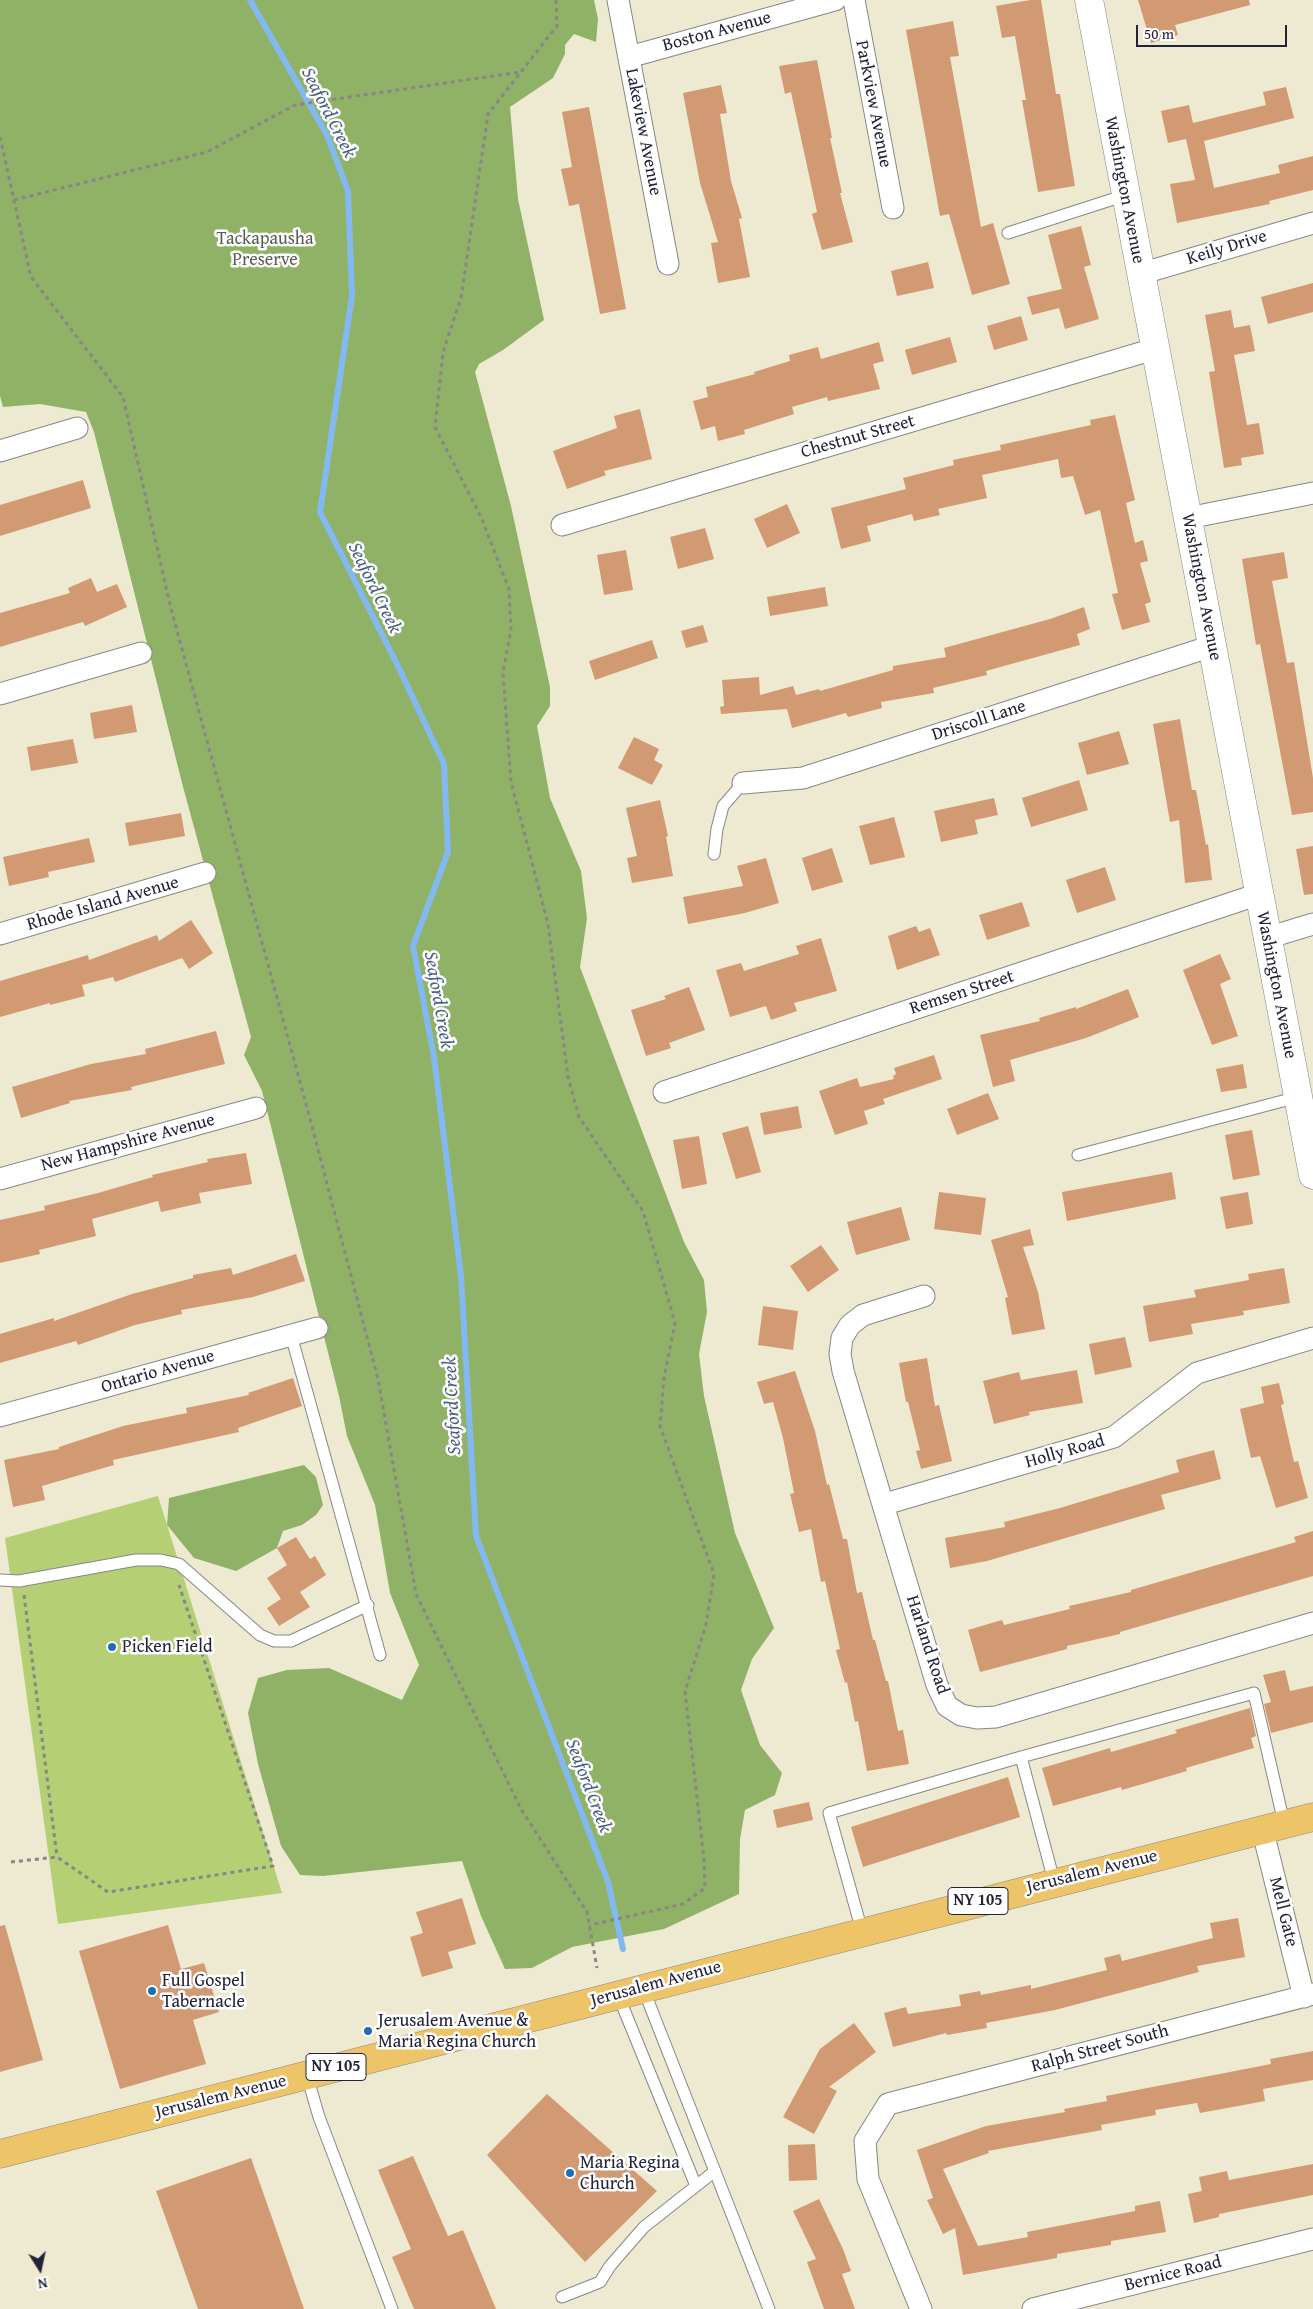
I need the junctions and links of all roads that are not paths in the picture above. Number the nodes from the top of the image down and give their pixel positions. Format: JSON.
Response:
{"nodes":[{"id":1,"x":618,"y":0,"type":"edge"},
{"id":2,"x":835,"y":0,"type":"edge"},
{"id":3,"x":854,"y":0,"type":"edge"},
{"id":4,"x":1089,"y":0,"type":"edge"},
{"id":5,"x":629,"y":57,"type":"junction"},
{"id":6,"x":1126,"y":195,"type":"junction"},
{"id":7,"x":893,"y":208,"type":"dead end"},
{"id":8,"x":1313,"y":223,"type":"edge"},
{"id":9,"x":1008,"y":233,"type":"dead end"},
{"id":10,"x":668,"y":264,"type":"dead end"},
{"id":11,"x":1140,"y":274,"type":"junction"},
{"id":12,"x":1154,"y":349,"type":"junction"},
{"id":13,"x":77,"y":428,"type":"dead end"},
{"id":14,"x":0,"y":451,"type":"edge"},
{"id":15,"x":1313,"y":493,"type":"edge"},
{"id":16,"x":1188,"y":518,"type":"junction"},
{"id":17,"x":562,"y":525,"type":"dead end"},
{"id":18,"x":1212,"y":646,"type":"junction"},
{"id":19,"x":141,"y":653,"type":"dead end"},
{"id":20,"x":0,"y":694,"type":"edge"},
{"id":21,"x":743,"y":783,"type":"joint"},
{"id":22,"x":714,"y":854,"type":"dead end"},
{"id":23,"x":205,"y":873,"type":"dead end"},
{"id":24,"x":1259,"y":894,"type":"junction"},
{"id":25,"x":1313,"y":924,"type":"edge"},
{"id":26,"x":0,"y":934,"type":"edge"},
{"id":27,"x":1267,"y":938,"type":"junction"},
{"id":28,"x":664,"y":1092,"type":"dead end"},
{"id":29,"x":1298,"y":1098,"type":"junction"},
{"id":30,"x":256,"y":1108,"type":"dead end"},
{"id":31,"x":1078,"y":1155,"type":"dead end"},
{"id":32,"x":1313,"y":1175,"type":"edge"},
{"id":33,"x":0,"y":1179,"type":"edge"},
{"id":34,"x":924,"y":1296,"type":"dead end"},
{"id":35,"x":316,"y":1328,"type":"dead end"},
{"id":36,"x":291,"y":1335,"type":"junction"},
{"id":37,"x":1313,"y":1338,"type":"edge"},
{"id":38,"x":0,"y":1416,"type":"edge"},
{"id":39,"x":884,"y":1504,"type":"junction"},
{"id":40,"x":0,"y":1580,"type":"edge"},
{"id":41,"x":368,"y":1605,"type":"junction"},
{"id":42,"x":1313,"y":1624,"type":"edge"},
{"id":43,"x":380,"y":1655,"type":"dead end"},
{"id":44,"x":1021,"y":1757,"type":"junction"},
{"id":45,"x":1313,"y":1817,"type":"edge"},
{"id":46,"x":1273,"y":1826,"type":"junction"},
{"id":47,"x":1054,"y":1881,"type":"junction"},
{"id":48,"x":862,"y":1931,"type":"junction"},
{"id":49,"x":631,"y":1991,"type":"junction"},
{"id":50,"x":1308,"y":1995,"type":"edge"},
{"id":51,"x":307,"y":2075,"type":"junction"},
{"id":52,"x":0,"y":2154,"type":"edge"},
{"id":53,"x":715,"y":2171,"type":"junction"},
{"id":54,"x":696,"y":2186,"type":"junction"},
{"id":55,"x":1313,"y":2239,"type":"edge"},
{"id":56,"x":562,"y":2297,"type":"dead end"},
{"id":57,"x":392,"y":2309,"type":"edge"},
{"id":58,"x":769,"y":2309,"type":"edge"},
{"id":59,"x":921,"y":2309,"type":"edge"},
{"id":60,"x":1033,"y":2309,"type":"edge"}],
"edges":[{"from":1,"to":5,"type":"street","name":"Lakeview Avenue"},
{"from":2,"to":5,"type":"street","name":"Boston Avenue"},
{"from":3,"to":7,"type":"street","name":"Parkview Avenue"},
{"from":4,"to":6,"type":"street","name":"Washington Avenue"},
{"from":5,"to":10,"type":"street","name":"Lakeview Avenue"},
{"from":6,"to":9,"type":"lane"},
{"from":6,"to":11,"type":"street","name":"Washington Avenue"},
{"from":8,"to":11,"type":"street","name":"Keily Drive"},
{"from":11,"to":12,"type":"street","name":"Washington Avenue"},
{"from":12,"to":16,"type":"street","name":"Washington Avenue"},
{"from":12,"to":17,"type":"street","name":"Chestnut Street"},
{"from":13,"to":14,"type":"street"},
{"from":15,"to":16,"type":"street"},
{"from":16,"to":18,"type":"street","name":"Washington Avenue"},
{"from":18,"to":21,"type":"street","name":"Driscoll Lane"},
{"from":18,"to":24,"type":"street","name":"Washington Avenue"},
{"from":19,"to":20,"type":"street"},
{"from":21,"to":22,"type":"lane"},
{"from":23,"to":26,"type":"street","name":"Rhode Island Avenue"},
{"from":24,"to":27,"type":"street","name":"Washington Avenue"},
{"from":24,"to":28,"type":"street","name":"Remsen Street"},
{"from":25,"to":27,"type":"street"},
{"from":27,"to":29,"type":"street","name":"Washington Avenue"},
{"from":29,"to":31,"type":"lane"},
{"from":29,"to":32,"type":"street","name":"Washington Avenue"},
{"from":30,"to":33,"type":"street","name":"New Hampshire Avenue"},
{"from":34,"to":39,"type":"street","name":"Harland Road"},
{"from":35,"to":36,"type":"street","name":"Ontario Avenue"},
{"from":36,"to":38,"type":"street","name":"Ontario Avenue"},
{"from":36,"to":41,"type":"lane"},
{"from":37,"to":39,"type":"street","name":"Holly Road"},
{"from":39,"to":42,"type":"street","name":"Harland Road"},
{"from":40,"to":41,"type":"lane"},
{"from":41,"to":43,"type":"lane"},
{"from":44,"to":46,"type":"lane"},
{"from":44,"to":47,"type":"lane"},
{"from":44,"to":48,"type":"lane"},
{"from":45,"to":46,"type":"main road","name":"Jerusalem Avenue","number":"NY 105"},
{"from":46,"to":47,"type":"main road","name":"Jerusalem Avenue","number":"NY 105"},
{"from":46,"to":50,"type":"street","name":"Mell Gate"},
{"from":47,"to":48,"type":"main road","name":"Jerusalem Avenue","number":"NY 105"},
{"from":48,"to":49,"type":"main road","name":"Jerusalem Avenue","number":"NY 105"},
{"from":49,"to":51,"type":"main road","name":"Jerusalem Avenue","number":"NY 105"},
{"from":49,"to":53,"type":"lane"},
{"from":49,"to":54,"type":"lane"},
{"from":50,"to":59,"type":"street","name":"Ralph Street South"},
{"from":51,"to":52,"type":"main road","name":"Jerusalem Avenue","number":"NY 105"},
{"from":51,"to":57,"type":"lane"},
{"from":53,"to":54,"type":"lane"},
{"from":53,"to":58,"type":"lane"},
{"from":54,"to":56,"type":"lane"},
{"from":55,"to":60,"type":"street","name":"Bernice Road"}]}
